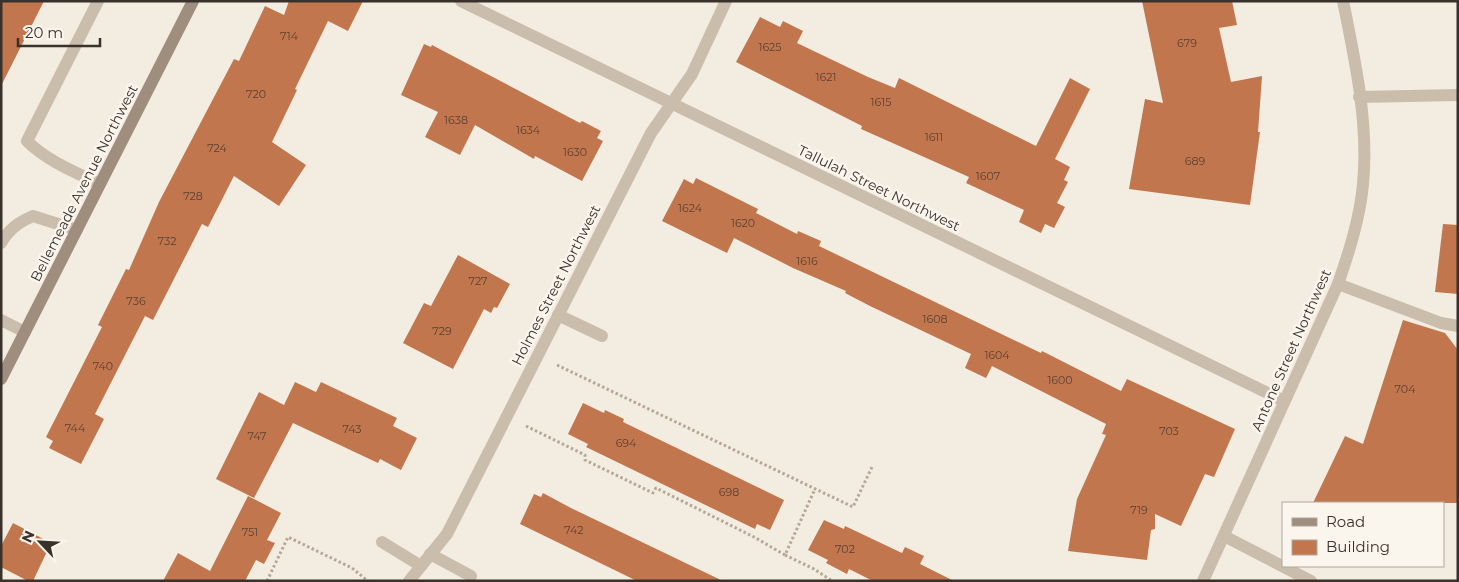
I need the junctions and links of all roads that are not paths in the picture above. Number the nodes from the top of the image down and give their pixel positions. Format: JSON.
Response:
{"nodes":[{"id":1,"x":98,"y":1,"type":"edge"},
{"id":2,"x":192,"y":1,"type":"edge"},
{"id":3,"x":461,"y":1,"type":"edge"},
{"id":4,"x":726,"y":1,"type":"edge"},
{"id":5,"x":1343,"y":1,"type":"edge"},
{"id":6,"x":1458,"y":95,"type":"edge"},
{"id":7,"x":1359,"y":97,"type":"junction"},
{"id":8,"x":672,"y":104,"type":"junction"},
{"id":9,"x":100,"y":184,"type":"junction"},
{"id":10,"x":77,"y":230,"type":"junction"},
{"id":11,"x":1,"y":243,"type":"edge"},
{"id":12,"x":1338,"y":284,"type":"junction"},
{"id":13,"x":558,"y":315,"type":"junction"},
{"id":14,"x":1,"y":320,"type":"edge"},
{"id":15,"x":1458,"y":326,"type":"edge"},
{"id":16,"x":25,"y":332,"type":"junction"},
{"id":17,"x":602,"y":336,"type":"dead end"},
{"id":18,"x":1,"y":379,"type":"edge"},
{"id":19,"x":1284,"y":401,"type":"junction"},
{"id":20,"x":1224,"y":536,"type":"junction"},
{"id":21,"x":382,"y":542,"type":"dead end"},
{"id":22,"x":430,"y":554,"type":"junction"},
{"id":23,"x":421,"y":566,"type":"junction"},
{"id":24,"x":1282,"y":566,"type":"edge"},
{"id":25,"x":1284,"y":567,"type":"edge"},
{"id":26,"x":471,"y":576,"type":"dead end"},
{"id":27,"x":409,"y":581,"type":"edge"},
{"id":28,"x":1203,"y":581,"type":"edge"},
{"id":29,"x":1311,"y":581,"type":"edge"}],
"edges":[{"from":1,"to":9,"type":"street"},
{"from":2,"to":9,"type":"street","name":"Bellemeade Avenue Northwest"},
{"from":3,"to":8,"type":"street","name":"Tallulah Street Northwest"},
{"from":4,"to":8,"type":"street","name":"Holmes Street Northwest"},
{"from":5,"to":7,"type":"street","name":"Antone Street Northwest"},
{"from":6,"to":7,"type":"street"},
{"from":7,"to":12,"type":"street","name":"Antone Street Northwest"},
{"from":8,"to":13,"type":"street","name":"Holmes Street Northwest"},
{"from":8,"to":19,"type":"street","name":"Tallulah Street Northwest"},
{"from":9,"to":10,"type":"street","name":"Bellemeade Avenue Northwest"},
{"from":10,"to":11,"type":"street"},
{"from":10,"to":16,"type":"street","name":"Bellemeade Avenue Northwest"},
{"from":12,"to":15,"type":"street"},
{"from":12,"to":19,"type":"street","name":"Antone Street Northwest"},
{"from":13,"to":17,"type":"street"},
{"from":13,"to":22,"type":"street","name":"Holmes Street Northwest"},
{"from":14,"to":16,"type":"street"},
{"from":16,"to":18,"type":"street","name":"Bellemeade Avenue Northwest"},
{"from":19,"to":20,"type":"street","name":"Antone Street Northwest"},
{"from":20,"to":24,"type":"street"},
{"from":20,"to":28,"type":"street","name":"Antone Street Northwest"},
{"from":21,"to":23,"type":"street"},
{"from":22,"to":23,"type":"street","name":"Holmes Street Northwest"},
{"from":22,"to":26,"type":"street"},
{"from":23,"to":27,"type":"street","name":"Holmes Street Northwest"},
{"from":25,"to":29,"type":"street"}]}
